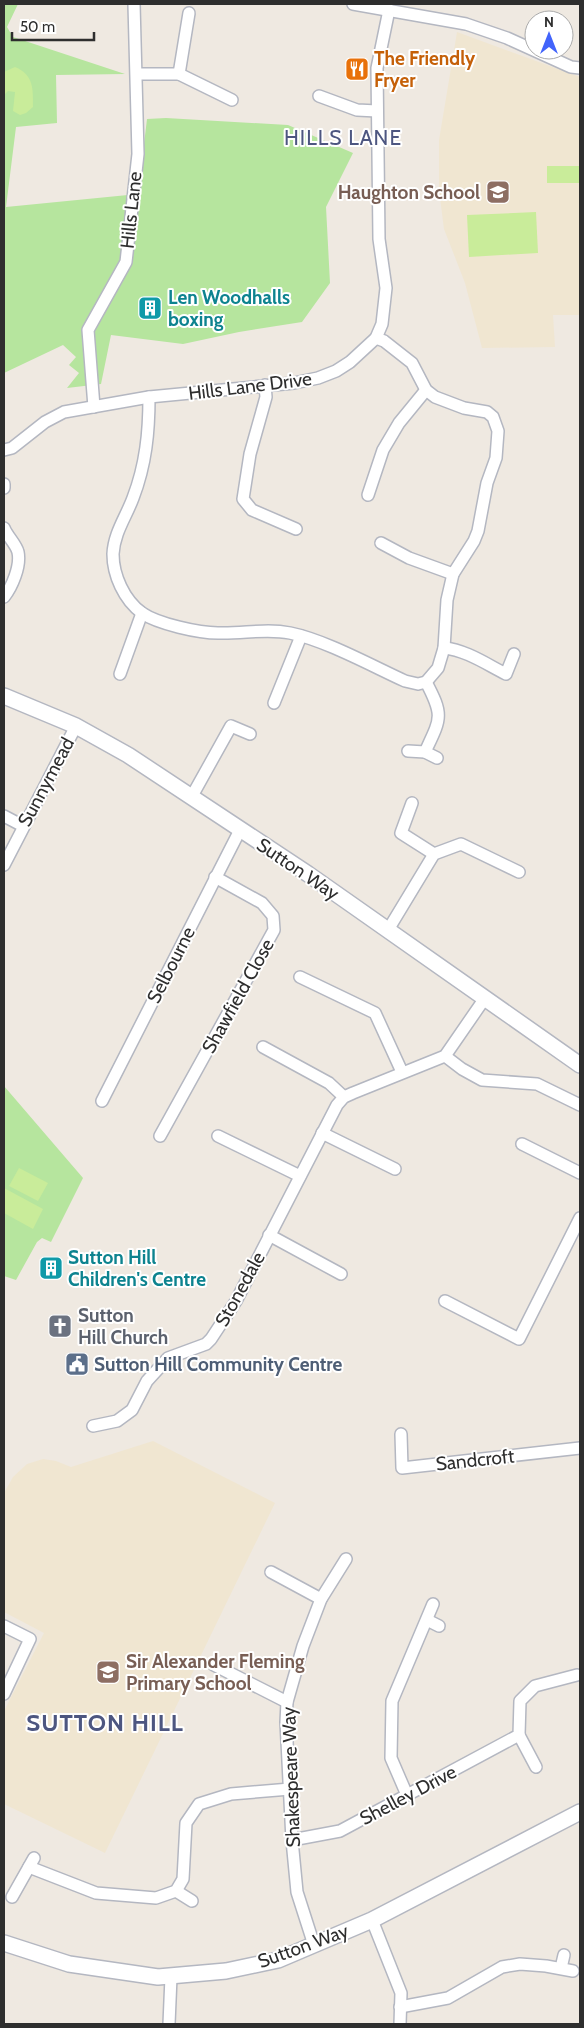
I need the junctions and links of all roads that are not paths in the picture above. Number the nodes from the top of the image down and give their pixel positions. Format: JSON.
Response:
{"nodes":[{"id":1,"x":134,"y":4,"type":"edge"},
{"id":2,"x":357,"y":4,"type":"edge"},
{"id":3,"x":389,"y":10,"type":"junction"},
{"id":4,"x":189,"y":13,"type":"dead end"},
{"id":5,"x":580,"y":68,"type":"edge"},
{"id":6,"x":137,"y":74,"type":"junction"},
{"id":7,"x":180,"y":74,"type":"junction"},
{"id":8,"x":319,"y":96,"type":"dead end"},
{"id":9,"x":232,"y":100,"type":"dead end"},
{"id":10,"x":377,"y":111,"type":"junction"},
{"id":11,"x":376,"y":338,"type":"junction"},
{"id":12,"x":266,"y":385,"type":"junction"},
{"id":13,"x":426,"y":390,"type":"junction"},
{"id":14,"x":148,"y":397,"type":"junction"},
{"id":15,"x":94,"y":407,"type":"junction"},
{"id":16,"x":4,"y":450,"type":"edge"},
{"id":17,"x":368,"y":495,"type":"dead end"},
{"id":18,"x":4,"y":528,"type":"edge"},
{"id":19,"x":296,"y":529,"type":"dead end"},
{"id":20,"x":381,"y":543,"type":"dead end"},
{"id":21,"x":453,"y":574,"type":"junction"},
{"id":22,"x":4,"y":598,"type":"edge"},
{"id":23,"x":142,"y":613,"type":"junction"},
{"id":24,"x":301,"y":636,"type":"junction"},
{"id":25,"x":444,"y":648,"type":"junction"},
{"id":26,"x":514,"y":654,"type":"dead end"},
{"id":27,"x":120,"y":674,"type":"dead end"},
{"id":28,"x":426,"y":682,"type":"junction"},
{"id":29,"x":4,"y":696,"type":"edge"},
{"id":30,"x":274,"y":703,"type":"dead end"},
{"id":31,"x":76,"y":726,"type":"junction"},
{"id":32,"x":250,"y":734,"type":"dead end"},
{"id":33,"x":408,"y":750,"type":"dead end"},
{"id":34,"x":425,"y":752,"type":"junction"},
{"id":35,"x":437,"y":758,"type":"dead end"},
{"id":36,"x":192,"y":796,"type":"junction"},
{"id":37,"x":412,"y":802,"type":"dead end"},
{"id":38,"x":4,"y":816,"type":"edge"},
{"id":39,"x":23,"y":826,"type":"junction"},
{"id":40,"x":240,"y":830,"type":"junction"},
{"id":41,"x":434,"y":854,"type":"junction"},
{"id":42,"x":4,"y":865,"type":"edge"},
{"id":43,"x":519,"y":872,"type":"dead end"},
{"id":44,"x":216,"y":877,"type":"junction"},
{"id":45,"x":388,"y":930,"type":"junction"},
{"id":46,"x":300,"y":976,"type":"dead end"},
{"id":47,"x":485,"y":998,"type":"junction"},
{"id":48,"x":262,"y":1047,"type":"dead end"},
{"id":49,"x":445,"y":1056,"type":"junction"},
{"id":50,"x":580,"y":1065,"type":"edge"},
{"id":51,"x":402,"y":1072,"type":"junction"},
{"id":52,"x":344,"y":1097,"type":"junction"},
{"id":53,"x":102,"y":1101,"type":"dead end"},
{"id":54,"x":580,"y":1105,"type":"edge"},
{"id":55,"x":322,"y":1133,"type":"junction"},
{"id":56,"x":160,"y":1136,"type":"dead end"},
{"id":57,"x":218,"y":1136,"type":"dead end"},
{"id":58,"x":522,"y":1144,"type":"dead end"},
{"id":59,"x":394,"y":1169,"type":"dead end"},
{"id":60,"x":580,"y":1173,"type":"edge"},
{"id":61,"x":300,"y":1176,"type":"junction"},
{"id":62,"x":580,"y":1218,"type":"edge"},
{"id":63,"x":269,"y":1235,"type":"junction"},
{"id":64,"x":575,"y":1241,"type":"edge"},
{"id":65,"x":341,"y":1274,"type":"dead end"},
{"id":66,"x":445,"y":1301,"type":"dead end"},
{"id":67,"x":93,"y":1426,"type":"dead end"},
{"id":68,"x":401,"y":1434,"type":"dead end"},
{"id":69,"x":580,"y":1448,"type":"edge"},
{"id":70,"x":346,"y":1559,"type":"dead end"},
{"id":71,"x":271,"y":1572,"type":"dead end"},
{"id":72,"x":321,"y":1599,"type":"junction"},
{"id":73,"x":433,"y":1604,"type":"dead end"},
{"id":74,"x":427,"y":1620,"type":"junction"},
{"id":75,"x":4,"y":1626,"type":"edge"},
{"id":76,"x":439,"y":1626,"type":"dead end"},
{"id":77,"x":214,"y":1666,"type":"dead end"},
{"id":78,"x":577,"y":1675,"type":"dead end"},
{"id":79,"x":4,"y":1694,"type":"edge"},
{"id":80,"x":287,"y":1702,"type":"junction"},
{"id":81,"x":519,"y":1735,"type":"junction"},
{"id":82,"x":536,"y":1767,"type":"dead end"},
{"id":83,"x":290,"y":1789,"type":"junction"},
{"id":84,"x":407,"y":1795,"type":"junction"},
{"id":85,"x":580,"y":1812,"type":"edge"},
{"id":86,"x":292,"y":1840,"type":"junction"},
{"id":87,"x":176,"y":1891,"type":"junction"},
{"id":88,"x":12,"y":1897,"type":"dead end"},
{"id":89,"x":192,"y":1901,"type":"dead end"},
{"id":90,"x":372,"y":1920,"type":"junction"},
{"id":91,"x":4,"y":1943,"type":"edge"},
{"id":92,"x":314,"y":1945,"type":"junction"},
{"id":93,"x":564,"y":1955,"type":"dead end"},
{"id":94,"x":561,"y":1968,"type":"junction"},
{"id":95,"x":572,"y":1971,"type":"dead end"},
{"id":96,"x":171,"y":1976,"type":"junction"},
{"id":97,"x":400,"y":2007,"type":"junction"},
{"id":98,"x":169,"y":2024,"type":"edge"},
{"id":99,"x":400,"y":2024,"type":"edge"}],
"edges":[{"from":1,"to":6,"type":"street","name":"Hills Lane"},
{"from":2,"to":3,"type":"street"},
{"from":3,"to":5,"type":"street"},
{"from":3,"to":10,"type":"street"},
{"from":4,"to":7,"type":"street"},
{"from":6,"to":7,"type":"street"},
{"from":6,"to":15,"type":"street","name":"Hills Lane"},
{"from":7,"to":9,"type":"street"},
{"from":8,"to":10,"type":"street"},
{"from":10,"to":11,"type":"street"},
{"from":11,"to":12,"type":"street","name":"Hills Lane Drive"},
{"from":11,"to":13,"type":"street"},
{"from":12,"to":14,"type":"street","name":"Hills Lane Drive"},
{"from":12,"to":19,"type":"street"},
{"from":13,"to":17,"type":"street"},
{"from":13,"to":21,"type":"street"},
{"from":14,"to":15,"type":"street","name":"Hills Lane Drive"},
{"from":14,"to":23,"type":"street"},
{"from":15,"to":16,"type":"street","name":"Hills Lane Drive"},
{"from":18,"to":22,"type":"street"},
{"from":20,"to":21,"type":"street"},
{"from":21,"to":25,"type":"street"},
{"from":23,"to":24,"type":"street"},
{"from":23,"to":27,"type":"street"},
{"from":24,"to":28,"type":"street"},
{"from":24,"to":30,"type":"street"},
{"from":25,"to":26,"type":"street"},
{"from":25,"to":28,"type":"street"},
{"from":28,"to":34,"type":"street"},
{"from":29,"to":31,"type":"street","name":"Sutton Way"},
{"from":31,"to":36,"type":"street","name":"Sutton Way"},
{"from":31,"to":39,"type":"street","name":"Sunnymead"},
{"from":32,"to":36,"type":"street"},
{"from":33,"to":34,"type":"street"},
{"from":34,"to":35,"type":"street"},
{"from":36,"to":40,"type":"street","name":"Sutton Way"},
{"from":37,"to":41,"type":"street"},
{"from":38,"to":39,"type":"street"},
{"from":39,"to":42,"type":"street","name":"Sunnymead"},
{"from":40,"to":44,"type":"street","name":"Selbourne"},
{"from":40,"to":45,"type":"street","name":"Sutton Way"},
{"from":41,"to":43,"type":"street"},
{"from":41,"to":45,"type":"street"},
{"from":44,"to":53,"type":"street","name":"Selbourne"},
{"from":44,"to":56,"type":"street","name":"Shawfield Close"},
{"from":45,"to":47,"type":"street","name":"Sutton Way"},
{"from":46,"to":51,"type":"street"},
{"from":47,"to":49,"type":"street"},
{"from":47,"to":50,"type":"street","name":"Sutton Way"},
{"from":48,"to":52,"type":"street"},
{"from":49,"to":51,"type":"street"},
{"from":49,"to":54,"type":"street"},
{"from":51,"to":52,"type":"street"},
{"from":52,"to":55,"type":"street","name":"Stonedale"},
{"from":55,"to":59,"type":"street"},
{"from":55,"to":61,"type":"street","name":"Stonedale"},
{"from":57,"to":61,"type":"street"},
{"from":58,"to":60,"type":"street"},
{"from":61,"to":63,"type":"street","name":"Stonedale"},
{"from":62,"to":64,"type":"street"},
{"from":63,"to":65,"type":"street","name":"Stonedale"},
{"from":63,"to":67,"type":"street","name":"Stonedale"},
{"from":64,"to":66,"type":"street"},
{"from":68,"to":69,"type":"street","name":"Sandcroft"},
{"from":70,"to":72,"type":"street","name":"Shakespeare Way"},
{"from":71,"to":72,"type":"street"},
{"from":72,"to":80,"type":"street","name":"Shakespeare Way"},
{"from":73,"to":74,"type":"street"},
{"from":74,"to":76,"type":"street"},
{"from":74,"to":84,"type":"street"},
{"from":75,"to":79,"type":"street"},
{"from":77,"to":80,"type":"street"},
{"from":78,"to":81,"type":"street"},
{"from":80,"to":83,"type":"street","name":"Shakespeare Way"},
{"from":81,"to":82,"type":"street"},
{"from":81,"to":84,"type":"street","name":"Shelley Drive"},
{"from":83,"to":86,"type":"street","name":"Shakespeare Way"},
{"from":83,"to":87,"type":"street"},
{"from":84,"to":86,"type":"street","name":"Shelley Drive"},
{"from":85,"to":90,"type":"street","name":"Sutton Way"},
{"from":86,"to":92,"type":"street","name":"Shakespeare Way"},
{"from":87,"to":88,"type":"street"},
{"from":87,"to":89,"type":"street"},
{"from":90,"to":92,"type":"street","name":"Sutton Way"},
{"from":90,"to":97,"type":"street"},
{"from":91,"to":96,"type":"street","name":"Sutton Way"},
{"from":92,"to":96,"type":"street","name":"Sutton Way"},
{"from":93,"to":94,"type":"street"},
{"from":94,"to":95,"type":"street"},
{"from":94,"to":97,"type":"street"},
{"from":96,"to":98,"type":"street"},
{"from":97,"to":99,"type":"street"}]}
